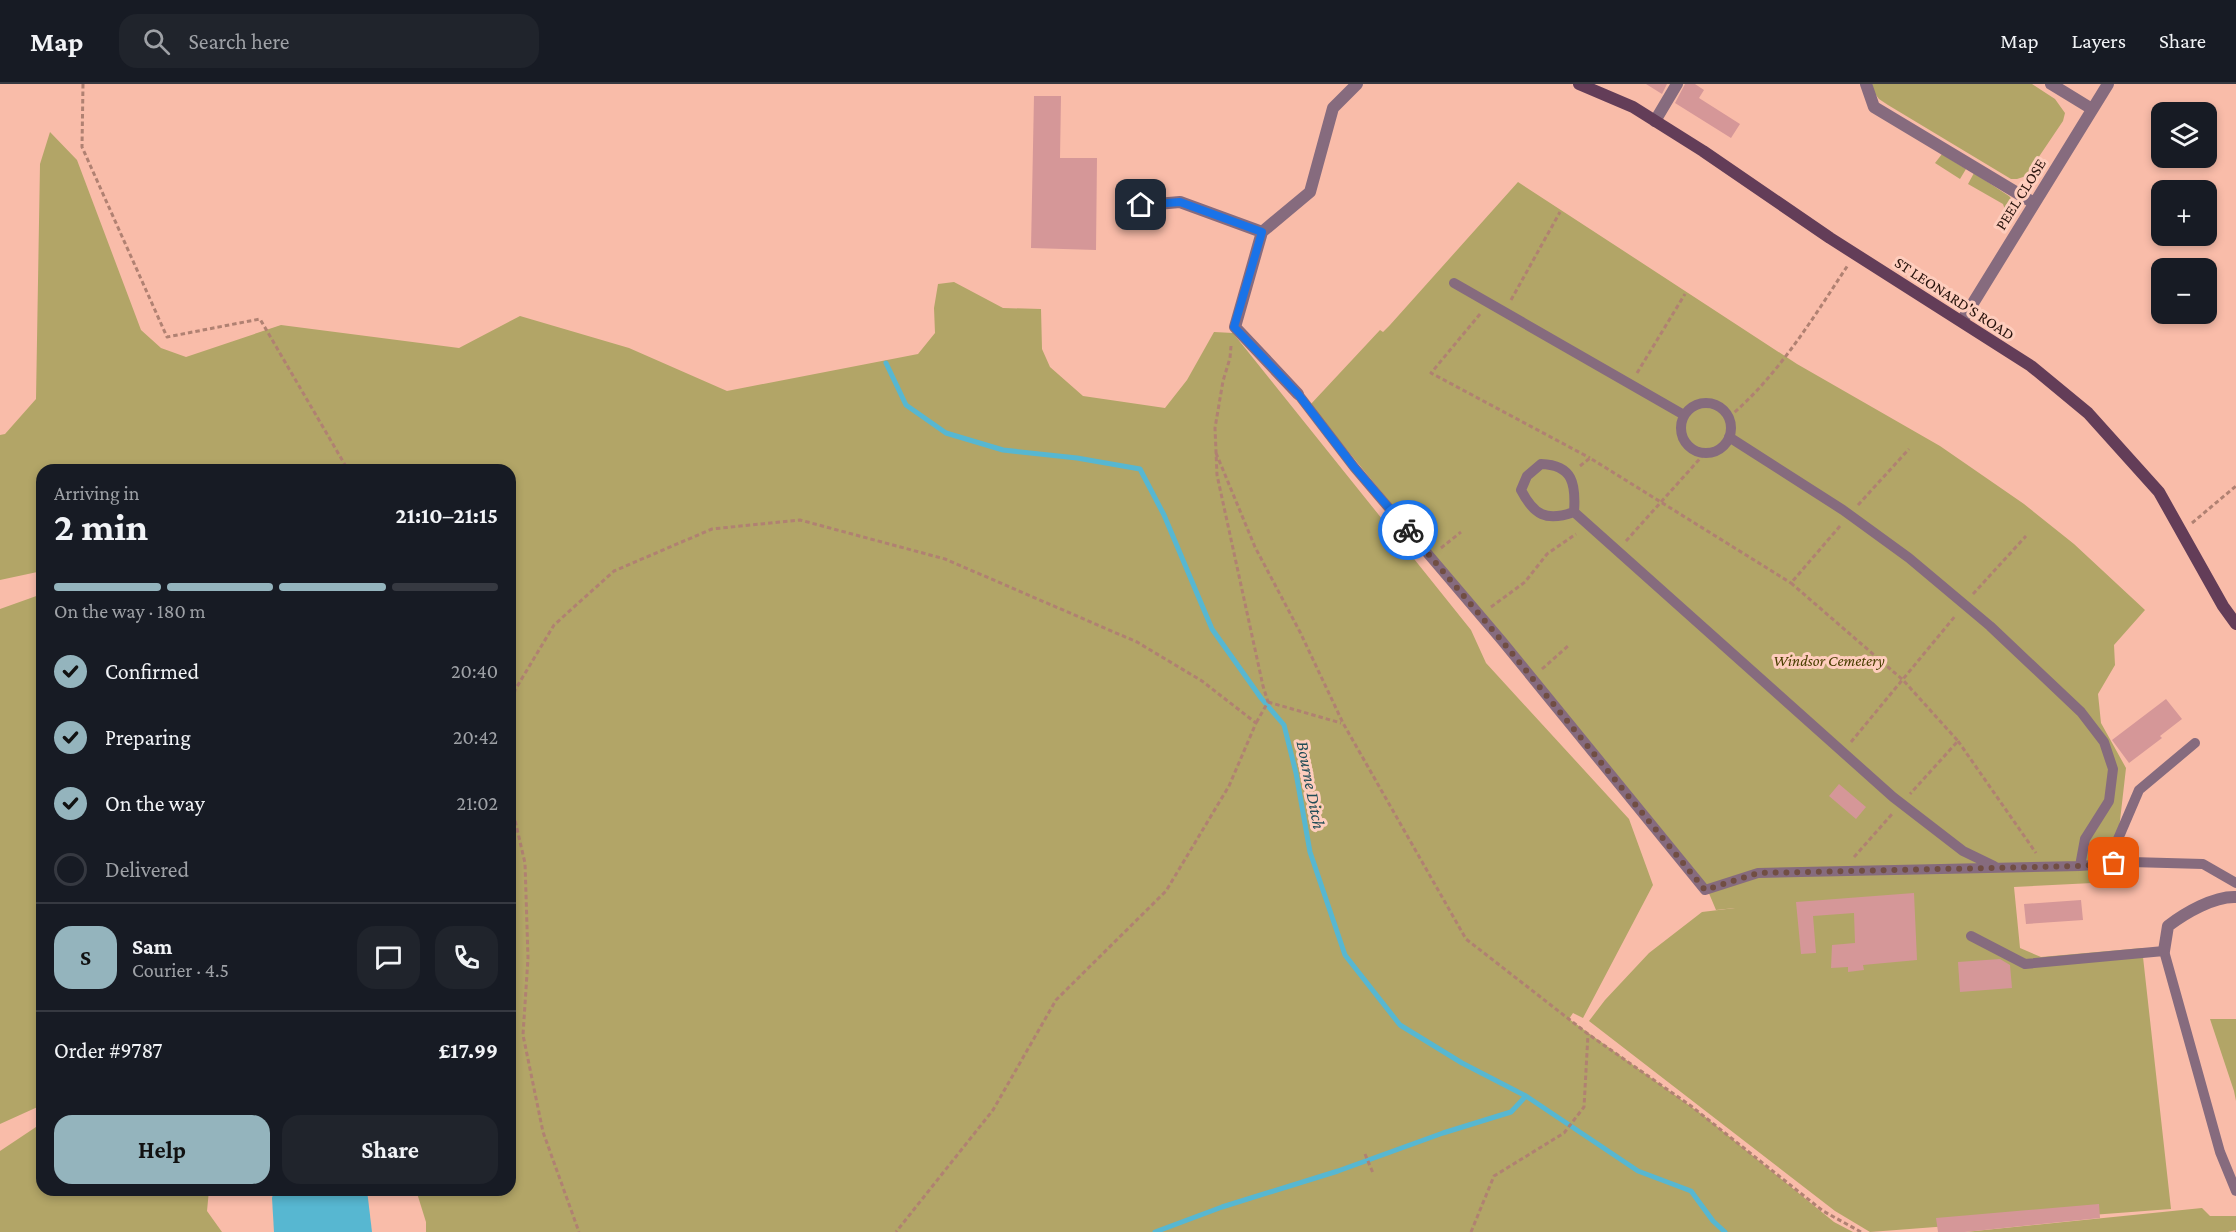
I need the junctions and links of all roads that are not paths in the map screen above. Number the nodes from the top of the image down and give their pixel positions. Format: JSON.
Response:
{"nodes":[{"id":1,"x":1357,"y":84,"type":"edge"},
{"id":2,"x":1579,"y":84,"type":"edge"},
{"id":3,"x":1677,"y":84,"type":"edge"},
{"id":4,"x":1866,"y":84,"type":"edge"},
{"id":5,"x":2051,"y":84,"type":"edge"},
{"id":6,"x":2108,"y":84,"type":"edge"},
{"id":7,"x":1588,"y":87,"type":"edge"},
{"id":8,"x":2092,"y":110,"type":"junction"},
{"id":9,"x":1655,"y":121,"type":"junction"},
{"id":10,"x":2034,"y":203,"type":"junction"},
{"id":11,"x":1122,"y":207,"type":"dead end"},
{"id":12,"x":1262,"y":232,"type":"junction"},
{"id":13,"x":1454,"y":283,"type":"dead end"},
{"id":14,"x":1962,"y":321,"type":"junction"},
{"id":15,"x":1298,"y":394,"type":"joint"},
{"id":16,"x":1684,"y":415,"type":"junction"},
{"id":17,"x":1729,"y":437,"type":"junction"},
{"id":18,"x":1574,"y":512,"type":"junction"},
{"id":19,"x":2236,"y":624,"type":"edge"},
{"id":20,"x":2195,"y":743,"type":"dead end"},
{"id":21,"x":2131,"y":862,"type":"junction"},
{"id":22,"x":2080,"y":866,"type":"junction"},
{"id":23,"x":1997,"y":867,"type":"junction"},
{"id":24,"x":2236,"y":883,"type":"edge"},
{"id":25,"x":2236,"y":897,"type":"edge"},
{"id":26,"x":1971,"y":936,"type":"dead end"},
{"id":27,"x":2164,"y":951,"type":"junction"},
{"id":28,"x":2236,"y":1191,"type":"edge"}],
"edges":[{"from":1,"to":12,"type":"street"},
{"from":2,"to":7,"type":"main road","name":"ST LEONARD'S ROAD"},
{"from":3,"to":9,"type":"street"},
{"from":4,"to":10,"type":"street"},
{"from":5,"to":8,"type":"street"},
{"from":6,"to":8,"type":"street","name":"PEEL CLOSE"},
{"from":7,"to":9,"type":"main road","name":"ST LEONARD'S ROAD"},
{"from":8,"to":10,"type":"street","name":"PEEL CLOSE"},
{"from":9,"to":14,"type":"main road","name":"ST LEONARD'S ROAD"},
{"from":10,"to":14,"type":"street","name":"PEEL CLOSE"},
{"from":11,"to":12,"type":"street"},
{"from":12,"to":15,"type":"street"},
{"from":13,"to":16,"type":"lane"},
{"from":14,"to":19,"type":"main road","name":"ST LEONARD'S ROAD"},
{"from":15,"to":23,"type":"lane"},
{"from":16,"to":17,"type":"lane"},
{"from":16,"to":17,"type":"lane"},
{"from":17,"to":22,"type":"lane"},
{"from":18,"to":18,"type":"lane"},
{"from":18,"to":23,"type":"lane"},
{"from":20,"to":21,"type":"lane"},
{"from":21,"to":22,"type":"lane"},
{"from":21,"to":24,"type":"lane"},
{"from":22,"to":23,"type":"lane"},
{"from":25,"to":27,"type":"street"},
{"from":26,"to":27,"type":"lane"},
{"from":27,"to":28,"type":"lane"}]}
